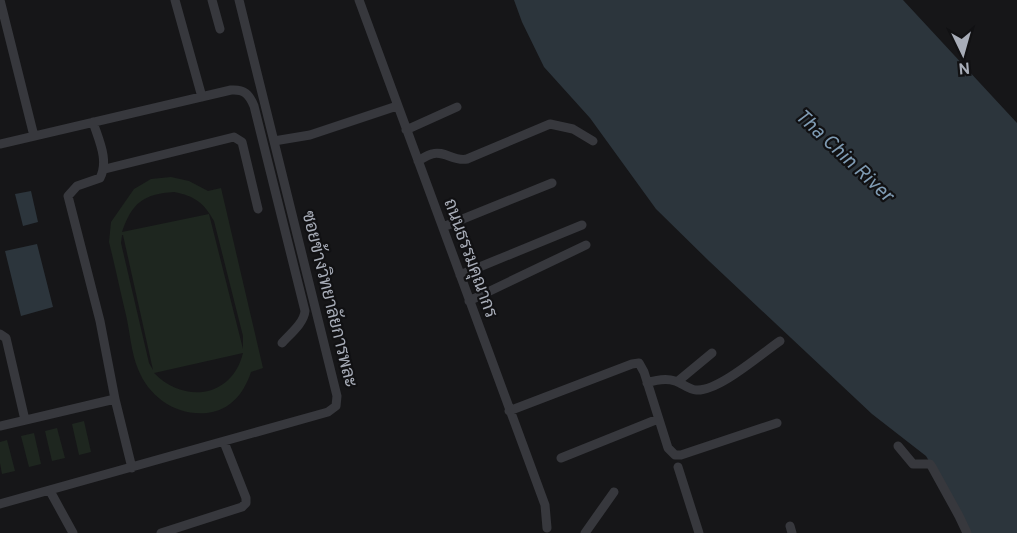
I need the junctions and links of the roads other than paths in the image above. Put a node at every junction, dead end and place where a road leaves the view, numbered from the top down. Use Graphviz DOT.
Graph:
graph roads {
  1 [pos="10,0"];
  2 [pos="175,0"];
  3 [pos="212,0"];
  4 [pos="239,0"];
  5 [pos="359,0"];
  6 [pos="0,1"];
  7 [pos="220,30"];
  8 [pos="202,97"];
  9 [pos="397,106"];
  10 [pos="457,107"];
  11 [pos="93,122"];
  12 [pos="406,130"];
  13 [pos="34,136"];
  14 [pos="274,141"];
  15 [pos="593,141"];
  16 [pos="0,144"];
  17 [pos="418,161"];
  18 [pos="105,170"];
  19 [pos="552,183"];
  20 [pos="258,209"];
  21 [pos="582,225"];
  22 [pos="443,227"];
  23 [pos="586,244"];
  24 [pos="460,275"];
  25 [pos="469,301"];
  26 [pos="0,334"];
  27 [pos="780,341"];
  28 [pos="282,343"];
  29 [pos="712,353"];
  30 [pos="677,382"];
  31 [pos="647,383"];
  32 [pos="115,399"];
  33 [pos="509,411"];
  34 [pos="658,419"];
  35 [pos="26,420"];
  36 [pos="777,423"];
  37 [pos="0,426"];
  38 [pos="224,442"];
  39 [pos="898,446"];
  40 [pos="561,458"];
  41 [pos="678,467"];
  42 [pos="132,468"];
  43 [pos="50,491"];
  44 [pos="614,492"];
  45 [pos="0,504"];
  46 [pos="547,531"];
  47 [pos="587,532"];
  48 [pos="73,533"];
  49 [pos="161,533"];
  50 [pos="699,533"];
  51 [pos="966,533"];
  1 -- 6 [label="street"];
  2 -- 8 [label="street"];
  3 -- 7 [label="street"];
  4 -- 14 [label="street, ซอยข้างวิทยาลัยการพละ"];
  5 -- 9 [label="street, ถนนธรรมคุณากร"];
  6 -- 13 [label="street"];
  8 -- 11 [label="street"];
  8 -- 28 [label="street"];
  9 -- 12 [label="street, ถนนธรรมคุณากร"];
  9 -- 14 [label="street"];
  10 -- 12 [label="street"];
  11 -- 13 [label="street"];
  11 -- 18 [label="street"];
  12 -- 17 [label="street, ถนนธรรมคุณากร"];
  13 -- 16 [label="street"];
  14 -- 38 [label="street, ซอยข้างวิทยาลัยการพละ"];
  15 -- 17 [label="street"];
  17 -- 22 [label="street, ถนนธรรมคุณากร"];
  18 -- 20 [label="street"];
  18 -- 32 [label="street"];
  19 -- 22 [label="street"];
  21 -- 24 [label="street"];
  22 -- 24 [label="street, ถนนธรรมคุณากร"];
  23 -- 25 [label="street"];
  24 -- 25 [label="street, ถนนธรรมคุณากร"];
  25 -- 33 [label="street, ถนนธรรมคุณากร"];
  26 -- 35 [label="street"];
  27 -- 30 [label="street"];
  29 -- 30 [label="street"];
  30 -- 31 [label="street"];
  31 -- 33 [label="street"];
  31 -- 34 [label="street"];
  32 -- 35 [label="street"];
  32 -- 42 [label="street"];
  33 -- 46 [label="street, ถนนธรรมคุณากร"];
  34 -- 36 [label="street"];
  34 -- 40 [label="street"];
  35 -- 37 [label="street"];
  38 -- 42 [label="street, ซอยข้างวิทยาลัยการพละ"];
  38 -- 49 [label="street"];
  39 -- 51 [label="street"];
  41 -- 50 [label="street"];
  42 -- 43 [label="street, ซอยข้างวิทยาลัยการพละ"];
  43 -- 45 [label="street, ซอยข้างวิทยาลัยการพละ"];
  43 -- 48 [label="street"];
  44 -- 47 [label="street"];
}
